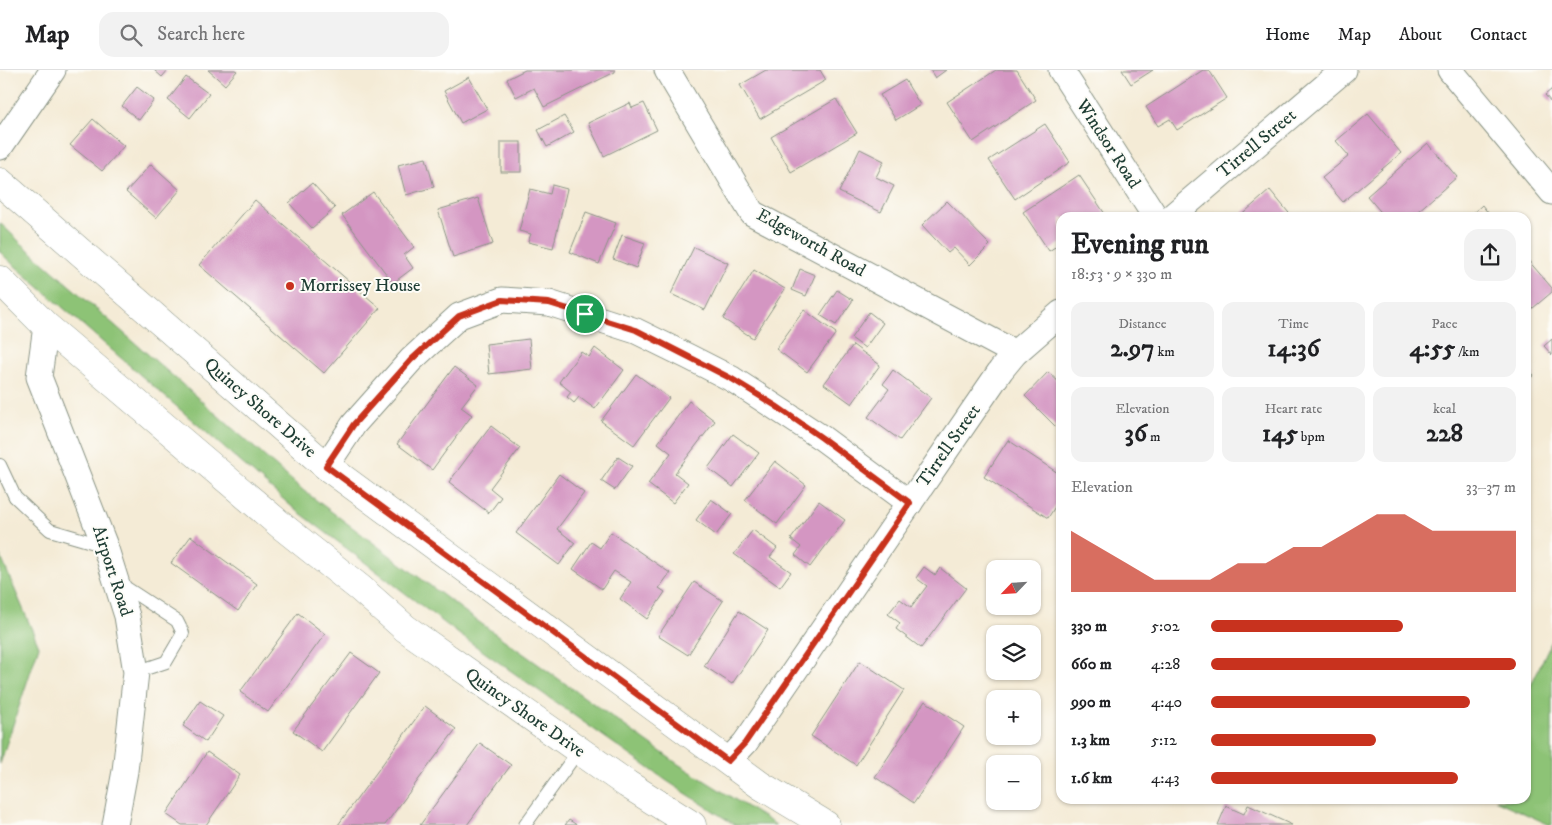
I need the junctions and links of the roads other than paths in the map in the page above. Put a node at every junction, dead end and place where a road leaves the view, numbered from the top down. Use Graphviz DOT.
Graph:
graph roads {
  1 [pos="53,70"];
  2 [pos="667,70"];
  3 [pos="1061,70"];
  4 [pos="1344,70"];
  5 [pos="1450,70"];
  6 [pos="0,147"];
  7 [pos="0,182"];
  8 [pos="1552,192"];
  9 [pos="1152,212"];
  10 [pos="1177,212"];
  11 [pos="0,280"];
  12 [pos="1056,317"];
  13 [pos="46,326"];
  14 [pos="1016,353"];
  15 [pos="0,465"];
  16 [pos="326,466"];
  17 [pos="910,503"];
  18 [pos="105,546"];
  19 [pos="116,581"];
  20 [pos="136,672"];
  21 [pos="579,750"];
  22 [pos="728,761"];
  23 [pos="115,825"];
  24 [pos="525,825"];
  25 [pos="692,825"];
  26 [pos="826,825"];
  1 -- 6 [label="street"];
  2 -- 14 [label="street, Edgeworth Road"];
  3 -- 9 [label="street, Windsor Road"];
  4 -- 10 [label="street, Tirrell Street"];
  5 -- 8 [label="street"];
  7 -- 16 [label="main road, Quincy Shore Drive"];
  11 -- 13 [label="main road, Quincy Shore Drive"];
  12 -- 14 [label="street, Tirrell Street"];
  13 -- 18 [label="street, Airport Road"];
  13 -- 21 [label="main road, Quincy Shore Drive"];
  14 -- 17 [label="street, Tirrell Street"];
  15 -- 18 [label="lane"];
  16 -- 17 [label="street"];
  16 -- 22 [label="main road, Quincy Shore Drive"];
  17 -- 22 [label="street, Tirrell Street"];
  18 -- 19 [label="street, Airport Road"];
  19 -- 20 [label="street, Airport Road"];
  19 -- 20 [label="lane"];
  20 -- 23 [label="street, Airport Road"];
  21 -- 24 [label="lane"];
  21 -- 25 [label="main road, Quincy Shore Drive"];
  22 -- 26 [label="main road, Quincy Shore Drive"];
}
